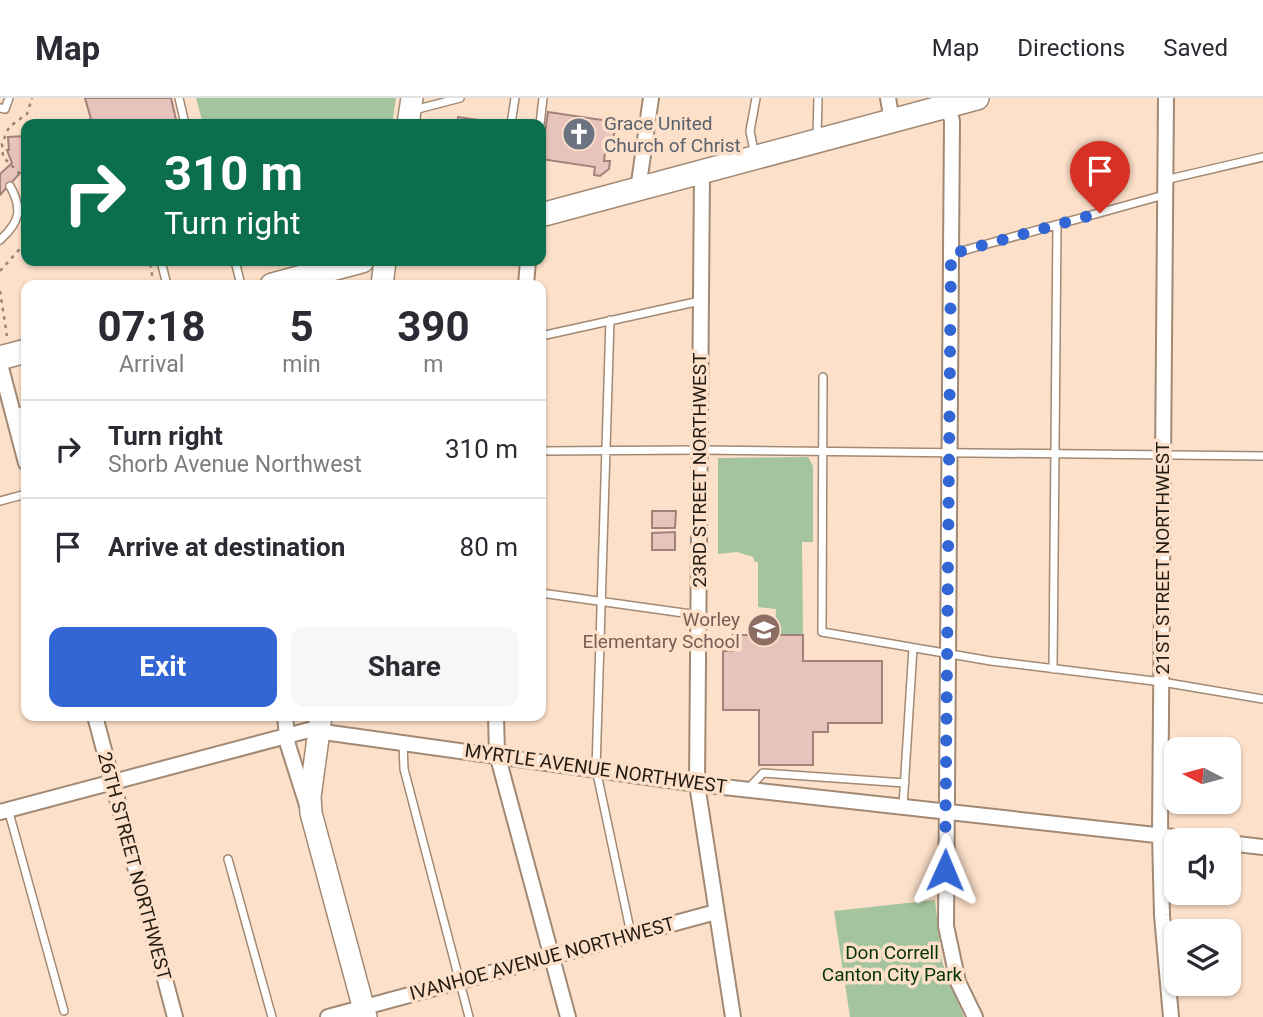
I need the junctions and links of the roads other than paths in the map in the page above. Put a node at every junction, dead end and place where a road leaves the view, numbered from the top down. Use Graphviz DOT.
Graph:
graph roads {
  1 [pos="9,98"];
  2 [pos="179,98"];
  3 [pos="460,98"];
  4 [pos="515,98"];
  5 [pos="543,98"];
  6 [pos="651,98"];
  7 [pos="756,98"];
  8 [pos="818,98"];
  9 [pos="888,98"];
  10 [pos="978,98"];
  11 [pos="1166,98"];
  12 [pos="948,106"];
  13 [pos="2,108"];
  14 [pos="410,111"];
  15 [pos="0,119"];
  16 [pos="184,119"];
  17 [pos="512,119"];
  18 [pos="541,119"];
  19 [pos="891,121"];
  20 [pos="817,141"];
  21 [pos="1263,157"];
  22 [pos="755,158"];
  23 [pos="702,173"];
  24 [pos="10,186"];
  25 [pos="1165,187"];
  26 [pos="638,190"];
  27 [pos="546,214"];
  28 [pos="1057,225"];
  29 [pos="0,240"];
  30 [pos="951,254"];
  31 [pos="343,266"];
  32 [pos="291,280"];
  33 [pos="700,301"];
  34 [pos="610,320"];
  35 [pos="546,335"];
  36 [pos="0,364"];
  37 [pos="823,377"];
  38 [pos="20,411"];
  39 [pos="699,450"];
  40 [pos="546,451"];
  41 [pos="606,451"];
  42 [pos="823,451"];
  43 [pos="949,452"];
  44 [pos="1055,453"];
  45 [pos="1162,453"];
  46 [pos="1263,456"];
  47 [pos="21,495"];
  48 [pos="0,501"];
  49 [pos="546,594"];
  50 [pos="600,602"];
  51 [pos="698,615"];
  52 [pos="913,648"];
  53 [pos="947,653"];
  54 [pos="1053,669"];
  55 [pos="1161,682"];
  56 [pos="1263,699"];
  57 [pos="96,721"];
  58 [pos="286,721"];
  59 [pos="496,721"];
  60 [pos="320,723"];
  61 [pos="288,734"];
  62 [pos="403,742"];
  63 [pos="497,754"];
  64 [pos="596,769"];
  65 [pos="112,781"];
  66 [pos="905,783"];
  67 [pos="697,784"];
  68 [pos="748,789"];
  69 [pos="903,806"];
  70 [pos="946,810"];
  71 [pos="4,811"];
  72 [pos="311,813"];
  73 [pos="1160,835"];
  74 [pos="1164,835"];
  75 [pos="1241,844"];
  76 [pos="1263,847"];
  77 [pos="228,859"];
  78 [pos="716,912"];
  79 [pos="631,934"];
  80 [pos="552,956"];
  81 [pos="459,981"];
  82 [pos="64,1011"];
  83 [pos="365,1012"];
  84 [pos="176,1017"];
  85 [pos="272,1017"];
  86 [pos="328,1017"];
  87 [pos="469,1017"];
  88 [pos="568,1017"];
  89 [pos="733,1017"];
  90 [pos="975,1017"];
  91 [pos="1171,1017"];
  1 -- 13 [label="lane"];
  2 -- 16 [label="lane"];
  3 -- 14 [label="lane"];
  4 -- 17 [label="lane"];
  5 -- 18 [label="lane"];
  6 -- 26 [label="street"];
  7 -- 22 [label="lane"];
  8 -- 20 [label="lane"];
  9 -- 19 [label="street"];
  10 -- 12 [label="main road"];
  11 -- 25 [label="street, 21ST STREET NORTHWEST"];
  12 -- 19 [label="main road"];
  12 -- 30 [label="street"];
  13 -- 15 [label="lane"];
  19 -- 20 [label="main road"];
  20 -- 22 [label="main road"];
  21 -- 25 [label="lane"];
  22 -- 23 [label="main road"];
  23 -- 26 [label="main road"];
  23 -- 33 [label="street, 23RD STREET NORTHWEST"];
  24 -- 29 [label="lane"];
  25 -- 28 [label="lane"];
  25 -- 45 [label="street, 21ST STREET NORTHWEST"];
  26 -- 27 [label="main road"];
  28 -- 30 [label="lane"];
  28 -- 44 [label="lane"];
  30 -- 43 [label="street"];
  31 -- 32 [label="main road"];
  33 -- 34 [label="lane"];
  33 -- 39 [label="street, 23RD STREET NORTHWEST"];
  34 -- 35 [label="lane"];
  34 -- 41 [label="lane"];
  36 -- 38 [label="street"];
  37 -- 42 [label="lane"];
  39 -- 41 [label="lane"];
  39 -- 42 [label="lane"];
  39 -- 51 [label="street, 23RD STREET NORTHWEST"];
  40 -- 41 [label="lane"];
  41 -- 50 [label="lane"];
  42 -- 43 [label="lane"];
  42 -- 52 [label="lane"];
  43 -- 44 [label="lane"];
  43 -- 53 [label="street"];
  44 -- 45 [label="lane"];
  44 -- 54 [label="lane"];
  45 -- 46 [label="lane"];
  45 -- 55 [label="street, 21ST STREET NORTHWEST"];
  47 -- 48 [label="lane"];
  49 -- 50 [label="lane"];
  50 -- 51 [label="lane"];
  50 -- 64 [label="lane"];
  51 -- 67 [label="street, 23RD STREET NORTHWEST"];
  52 -- 53 [label="lane"];
  52 -- 66 [label="lane"];
  53 -- 54 [label="lane"];
  53 -- 70 [label="street"];
  54 -- 55 [label="lane"];
  55 -- 56 [label="lane"];
  55 -- 73 [label="street, 21ST STREET NORTHWEST"];
  57 -- 65 [label="street, 26TH STREET NORTHWEST"];
  58 -- 61 [label="street"];
  59 -- 63 [label="street"];
  60 -- 61 [label="street, MYRTLE AVENUE NORTHWEST"];
  60 -- 62 [label="street, MYRTLE AVENUE NORTHWEST"];
  60 -- 72 [label="street"];
  61 -- 65 [label="street, MYRTLE AVENUE NORTHWEST"];
  61 -- 72 [label="street"];
  62 -- 63 [label="street, MYRTLE AVENUE NORTHWEST"];
  62 -- 81 [label="lane"];
  63 -- 64 [label="street, MYRTLE AVENUE NORTHWEST"];
  63 -- 80 [label="street"];
  64 -- 67 [label="street, MYRTLE AVENUE NORTHWEST"];
  64 -- 79 [label="lane"];
  65 -- 71 [label="street, MYRTLE AVENUE NORTHWEST"];
  65 -- 84 [label="street, 26TH STREET NORTHWEST"];
  66 -- 68 [label="lane"];
  66 -- 69 [label="lane"];
  67 -- 68 [label="street, MYRTLE AVENUE NORTHWEST"];
  67 -- 78 [label="street, 23RD STREET NORTHWEST"];
  68 -- 69 [label="street, MYRTLE AVENUE NORTHWEST"];
  69 -- 70 [label="street, MYRTLE AVENUE NORTHWEST"];
  70 -- 73 [label="street, MYRTLE AVENUE NORTHWEST"];
  70 -- 90 [label="street"];
  71 -- 82 [label="lane"];
  72 -- 83 [label="street"];
  73 -- 74 [label="street, MYRTLE AVENUE NORTHWEST"];
  73 -- 91 [label="street, 21ST STREET NORTHWEST"];
  75 -- 76 [label="street"];
  77 -- 85 [label="lane"];
  78 -- 79 [label="street, IVANHOE AVENUE NORTHWEST"];
  78 -- 89 [label="street, 23RD STREET NORTHWEST"];
  79 -- 80 [label="street, IVANHOE AVENUE NORTHWEST"];
  80 -- 81 [label="street, IVANHOE AVENUE NORTHWEST"];
  80 -- 88 [label="street"];
  81 -- 83 [label="street, IVANHOE AVENUE NORTHWEST"];
  81 -- 87 [label="lane"];
  83 -- 86 [label="street, IVANHOE AVENUE NORTHWEST"];
}
